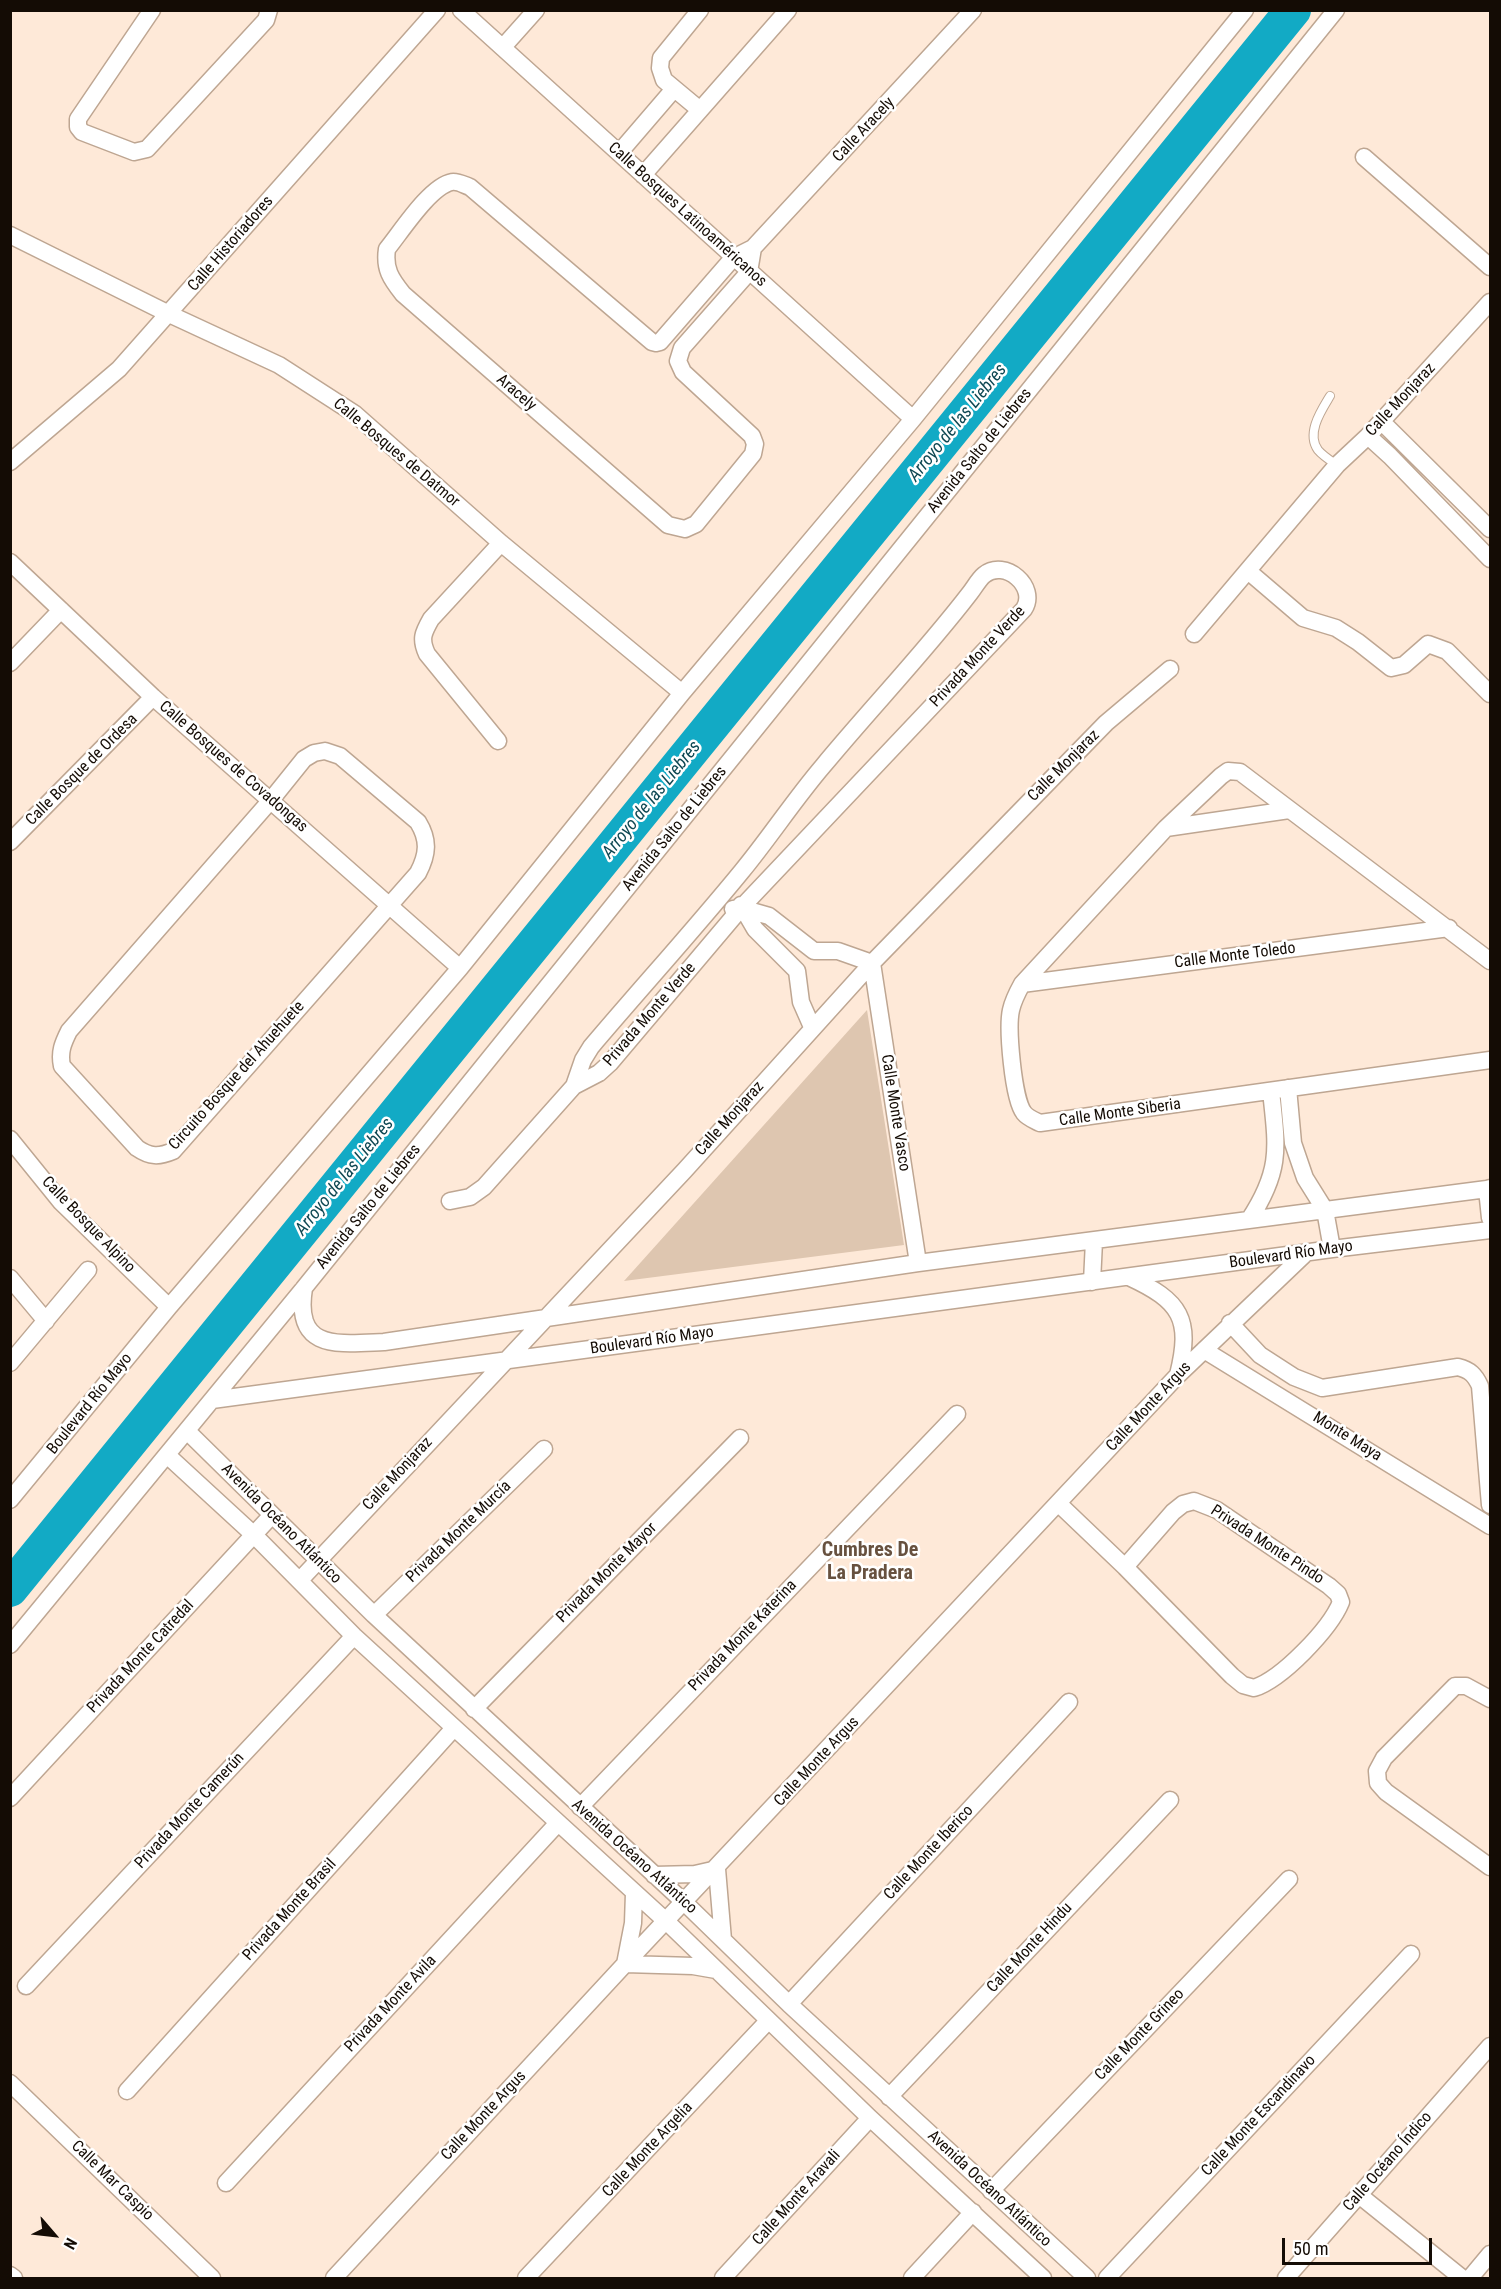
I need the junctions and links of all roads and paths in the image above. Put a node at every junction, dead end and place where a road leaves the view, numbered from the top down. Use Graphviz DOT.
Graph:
graph roads {
  1 [pos="152,10"];
  2 [pos="269,10"];
  3 [pos="437,10"];
  4 [pos="461,10"];
  5 [pos="536,10"];
  6 [pos="700,10"];
  7 [pos="788,10"];
  8 [pos="973,10"];
  9 [pos="1245,10"];
  10 [pos="1336,10"];
  11 [pos="503,47"];
  12 [pos="674,89"];
  13 [pos="700,110"];
  14 [pos="619,153"];
  15 [pos="1364,157"];
  16 [pos="643,175"];
  17 [pos="10,235"];
  18 [pos="753,249"];
  19 [pos="733,258"];
  20 [pos="1491,267"];
  21 [pos="749,272"];
  22 [pos="1491,302"];
  23 [pos="169,314"];
  24 [pos="1330,396"];
  25 [pos="913,419"];
  26 [pos="1382,421"];
  27 [pos="1368,436"];
  28 [pos="10,462"];
  29 [pos="1337,465"];
  30 [pos="1491,529"];
  31 [pos="501,543"];
  32 [pos="1491,559"];
  33 [pos="10,562"];
  34 [pos="1248,572"];
  35 [pos="61,610"];
  36 [pos="1194,634"];
  37 [pos="10,663"];
  38 [pos="1170,669"];
  39 [pos="682,693"];
  40 [pos="1491,694"];
  41 [pos="153,698"];
  42 [pos="498,741"];
  43 [pos="271,800"];
  44 [pos="1289,810"];
  45 [pos="1166,828"];
  46 [pos="10,842"];
  47 [pos="740,873"];
  48 [pos="389,905"];
  49 [pos="741,909"];
  50 [pos="708,910"];
  51 [pos="1449,928"];
  52 [pos="814,951"];
  53 [pos="1491,961"];
  54 [pos="872,963"];
  55 [pos="460,968"];
  56 [pos="797,971"];
  57 [pos="1022,984"];
  58 [pos="812,1027"];
  59 [pos="1491,1060"];
  60 [pos="574,1086"];
  61 [pos="1288,1089"];
  62 [pos="1271,1091"];
  63 [pos="10,1139"];
  64 [pos="1489,1189"];
  65 [pos="450,1201"];
  66 [pos="1325,1210"];
  67 [pos="1491,1218"];
  68 [pos="1249,1220"];
  69 [pos="1491,1230"];
  70 [pos="1094,1241"];
  71 [pos="1332,1249"];
  72 [pos="1307,1252"];
  73 [pos="918,1263"];
  74 [pos="88,1270"];
  75 [pos="1128,1277"];
  76 [pos="10,1278"];
  77 [pos="1092,1282"];
  78 [pos="304,1288"];
  79 [pos="169,1307"];
  80 [pos="548,1317"];
  81 [pos="46,1321"];
  82 [pos="1230,1323"];
  83 [pos="1204,1350"];
  84 [pos="504,1361"];
  85 [pos="10,1363"];
  86 [pos="1178,1375"];
  87 [pos="1294,1377"];
  88 [pos="1284,1398"];
  89 [pos="212,1400"];
  90 [pos="957,1414"];
  91 [pos="187,1431"];
  92 [pos="740,1438"];
  93 [pos="544,1449"];
  94 [pos="167,1455"];
  95 [pos="10,1500"];
  96 [pos="1059,1504"];
  97 [pos="1491,1504"];
  98 [pos="272,1515"];
  99 [pos="1491,1526"];
  100 [pos="254,1535"];
  101 [pos="318,1560"];
  102 [pos="1125,1567"];
  103 [pos="300,1580"];
  104 [pos="374,1615"];
  105 [pos="354,1636"];
  106 [pos="10,1645"];
  107 [pos="1491,1699"];
  108 [pos="1069,1701"];
  109 [pos="474,1709"];
  110 [pos="454,1728"];
  111 [pos="10,1798"];
  112 [pos="1170,1800"];
  113 [pos="580,1807"];
  114 [pos="557,1824"];
  115 [pos="1491,1867"];
  116 [pos="717,1869"];
  117 [pos="654,1875"];
  118 [pos="1288,1879"];
  119 [pos="634,1893"];
  120 [pos="685,1903"];
  121 [pos="667,1922"];
  122 [pos="723,1940"];
  123 [pos="1411,1954"];
  124 [pos="626,1964"];
  125 [pos="716,1970"];
  126 [pos="26,1986"];
  127 [pos="789,2004"];
  128 [pos="768,2021"];
  129 [pos="1491,2046"];
  130 [pos="10,2083"];
  131 [pos="127,2091"];
  132 [pos="889,2097"];
  133 [pos="870,2118"];
  134 [pos="226,2184"];
  135 [pos="992,2191"];
  136 [pos="1359,2195"];
  137 [pos="973,2212"];
  138 [pos="1491,2254"];
  139 [pos="10,2275"];
  140 [pos="14,2278"];
  141 [pos="212,2278"];
  142 [pos="334,2278"];
  143 [pos="526,2278"];
  144 [pos="723,2278"];
  145 [pos="912,2278"];
  146 [pos="1043,2278"];
  147 [pos="1087,2278"];
  148 [pos="1107,2278"];
  149 [pos="1286,2278"];
  150 [pos="1462,2278"];
  151 [pos="1470,2278"];
  1 -- 2 [label="street"];
  3 -- 23 [label="street, Calle Historiadores"];
  4 -- 11 [label="street, Calle Bosques Latinoaméricanos"];
  5 -- 11 [label="street"];
  6 -- 12 [label="street"];
  7 -- 13 [label="street"];
  8 -- 18 [label="street, Calle Aracely"];
  9 -- 25 [label="street"];
  10 -- 78 [label="street, Avenida Salto de Liebres"];
  11 -- 14 [label="street, Calle Bosques Latinoaméricanos"];
  12 -- 13 [label="street"];
  12 -- 14 [label="street"];
  13 -- 16 [label="street"];
  14 -- 16 [label="street, Calle Bosques Latinoaméricanos"];
  15 -- 20 [label="street"];
  16 -- 19 [label="street, Calle Bosques Latinoaméricanos"];
  17 -- 23 [label="street, Calle Bosques de Datmor"];
  18 -- 19 [label="street, Calle Aracely"];
  18 -- 21 [label="street"];
  19 -- 21 [label="street, Calle Bosques Latinoaméricanos"];
  19 -- 21 [label="street, Aracely"];
  21 -- 25 [label="street, Calle Bosques Latinoaméricanos"];
  22 -- 26 [label="street, Calle Monjaraz"];
  23 -- 28 [label="street, Calle Historiadores"];
  23 -- 31 [label="street, Calle Bosques de Datmor"];
  24 -- 29 [label="lane"];
  25 -- 39 [label="street"];
  26 -- 27 [label="street, Calle Monjaraz"];
  26 -- 30 [label="street"];
  27 -- 29 [label="street, Calle Monjaraz"];
  27 -- 32 [label="street"];
  29 -- 34 [label="street, Calle Monjaraz"];
  31 -- 39 [label="street, Calle Bosques de Datmor"];
  31 -- 42 [label="street"];
  33 -- 35 [label="street, Calle Bosques de Covadongas"];
  34 -- 36 [label="street, Calle Monjaraz"];
  34 -- 40 [label="street"];
  35 -- 37 [label="street"];
  35 -- 41 [label="street, Calle Bosques de Covadongas"];
  38 -- 54 [label="street, Calle Monjaraz"];
  39 -- 55 [label="street"];
  41 -- 43 [label="street, Calle Bosques de Covadongas"];
  41 -- 46 [label="street, Calle Bosque de Ordesa"];
  43 -- 48 [label="street, Calle Bosques de Covadongas"];
  43 -- 48 [label="street, Circuito Bosque del Ahuehuete"];
  43 -- 48 [label="street, Circuito Bosque del Ahuehuete"];
  44 -- 45 [label="street"];
  44 -- 45 [label="street, Calle Monte Siberia"];
  44 -- 51 [label="street, Calle Monte Siberia"];
  45 -- 57 [label="street, Calle Monte Siberia"];
  47 -- 49 [label="street"];
  47 -- 49 [label="street, Privada Monte Verde"];
  47 -- 50 [label="street, Privada Monte Verde"];
  48 -- 55 [label="street, Calle Bosques de Covadongas"];
  49 -- 50 [label="street"];
  49 -- 52 [label="street"];
  49 -- 56 [label="street"];
  49 -- 60 [label="street, Privada Monte Verde"];
  50 -- 60 [label="street, Privada Monte Verde"];
  51 -- 53 [label="street, Calle Monte Siberia"];
  51 -- 57 [label="street, Calle Monte Toledo"];
  52 -- 54 [label="street"];
  52 -- 56 [label="street"];
  54 -- 58 [label="street, Calle Monjaraz"];
  54 -- 73 [label="street, Calle Monte Vasco"];
  55 -- 79 [label="street"];
  56 -- 58 [label="street"];
  57 -- 62 [label="street, Calle Monte Siberia"];
  58 -- 80 [label="street, Calle Monjaraz"];
  59 -- 61 [label="street, Calle Monte Siberia"];
  60 -- 65 [label="street, Privada Monte Verde"];
  61 -- 62 [label="street, Calle Monte Siberia"];
  61 -- 66 [label="street"];
  62 -- 68 [label="street"];
  63 -- 79 [label="street, Calle Bosque Alpino"];
  64 -- 66 [label="street"];
  64 -- 67 [label="street"];
  66 -- 68 [label="street"];
  66 -- 71 [label="street"];
  68 -- 70 [label="street"];
  69 -- 71 [label="street, Boulevard Río Mayo"];
  70 -- 73 [label="street"];
  70 -- 77 [label="street"];
  71 -- 72 [label="street, Boulevard Río Mayo"];
  72 -- 75 [label="street, Boulevard Río Mayo"];
  72 -- 82 [label="street, Calle Monte Argus"];
  73 -- 80 [label="street"];
  74 -- 81 [label="street"];
  75 -- 77 [label="street, Boulevard Río Mayo"];
  75 -- 86 [label="street"];
  76 -- 81 [label="street"];
  77 -- 84 [label="street, Boulevard Río Mayo"];
  78 -- 80 [label="street"];
  78 -- 89 [label="street, Avenida Salto de Liebres"];
  79 -- 95 [label="street, Boulevard Río Mayo"];
  80 -- 84 [label="street, Calle Monjaraz"];
  81 -- 85 [label="street"];
  82 -- 83 [label="street, Calle Monte Argus"];
  82 -- 87 [label="street"];
  83 -- 86 [label="street, Calle Monte Argus"];
  83 -- 88 [label="street, Monte Maya"];
  84 -- 89 [label="street, Boulevard Río Mayo"];
  84 -- 101 [label="street, Calle Monjaraz"];
  86 -- 96 [label="street, Calle Monte Argus"];
  87 -- 88 [label="street"];
  87 -- 97 [label="street"];
  88 -- 99 [label="street, Monte Maya"];
  89 -- 91 [label="street, Avenida Salto de Liebres"];
  90 -- 113 [label="street, Privada Monte Katerina"];
  91 -- 94 [label="street, Avenida Salto de Liebres"];
  91 -- 98 [label="street, Avenida Océano Atlántico"];
  92 -- 109 [label="street, Privada Monte Mayor"];
  93 -- 104 [label="street, Privada Monte Murcía"];
  94 -- 100 [label="street, Avenida Océano Atlántico"];
  94 -- 106 [label="street, Avenida Salto de Liebres"];
  96 -- 102 [label="street, Privada Monte Pindo"];
  96 -- 116 [label="street, Calle Monte Argus"];
  98 -- 100 [label="street, Privada Monte Catredal"];
  98 -- 101 [label="street, Avenida Océano Atlántico"];
  100 -- 103 [label="street, Avenida Océano Atlántico"];
  100 -- 111 [label="street, Privada Monte Catredal"];
  101 -- 103 [label="street, Calle Monjaraz"];
  101 -- 104 [label="street, Avenida Océano Atlántico"];
  102 -- 102 [label="street, Privada Monte Pindo"];
  103 -- 105 [label="street, Avenida Océano Atlántico"];
  104 -- 109 [label="street, Avenida Océano Atlántico"];
  105 -- 110 [label="street, Avenida Océano Atlántico"];
  105 -- 126 [label="street, Privada Monte Camerún"];
  107 -- 115 [label="street"];
  108 -- 127 [label="street, Calle Monte Iberico"];
  109 -- 113 [label="street, Avenida Océano Atlántico"];
  110 -- 114 [label="street, Avenida Océano Atlántico"];
  110 -- 131 [label="street, Privada Monte Brasil"];
  112 -- 132 [label="street, Calle Monte Hindu"];
  113 -- 117 [label="street, Avenida Océano Atlántico"];
  114 -- 119 [label="street, Avenida Océano Atlántico"];
  114 -- 134 [label="street, Privada Monte Avila"];
  116 -- 117 [label="street"];
  116 -- 120 [label="street, Calle Monte Argus"];
  116 -- 122 [label="street"];
  117 -- 120 [label="street, Avenida Océano Atlántico"];
  118 -- 135 [label="street, Calle Monte Grineo"];
  119 -- 121 [label="street, Avenida Océano Atlántico"];
  119 -- 124 [label="street"];
  120 -- 121 [label="street, Calle Monte Argus"];
  120 -- 122 [label="street, Avenida Océano Atlántico"];
  121 -- 124 [label="street, Calle Monte Argus"];
  121 -- 125 [label="street, Avenida Océano Atlántico"];
  122 -- 127 [label="street, Avenida Océano Atlántico"];
  123 -- 148 [label="street, Calle Monte Escandinavo"];
  124 -- 125 [label="street"];
  124 -- 142 [label="street, Calle Monte Argus"];
  125 -- 128 [label="street, Avenida Océano Atlántico"];
  127 -- 132 [label="street, Avenida Océano Atlántico"];
  128 -- 133 [label="street, Avenida Océano Atlántico"];
  128 -- 143 [label="street, Calle Monte Argelia"];
  129 -- 136 [label="street, Calle Océano Índico"];
  130 -- 141 [label="street, Calle Mar Caspio"];
  132 -- 135 [label="street, Avenida Océano Atlántico"];
  133 -- 137 [label="street, Avenida Océano Atlántico"];
  133 -- 144 [label="street, Calle Monte Aravali"];
  135 -- 147 [label="street, Avenida Océano Atlántico"];
  136 -- 149 [label="street, Calle Océano Índico"];
  136 -- 150 [label="street"];
  137 -- 145 [label="street"];
  137 -- 146 [label="street, Avenida Océano Atlántico"];
  138 -- 151 [label="street"];
  139 -- 140 [label="street"];
}
